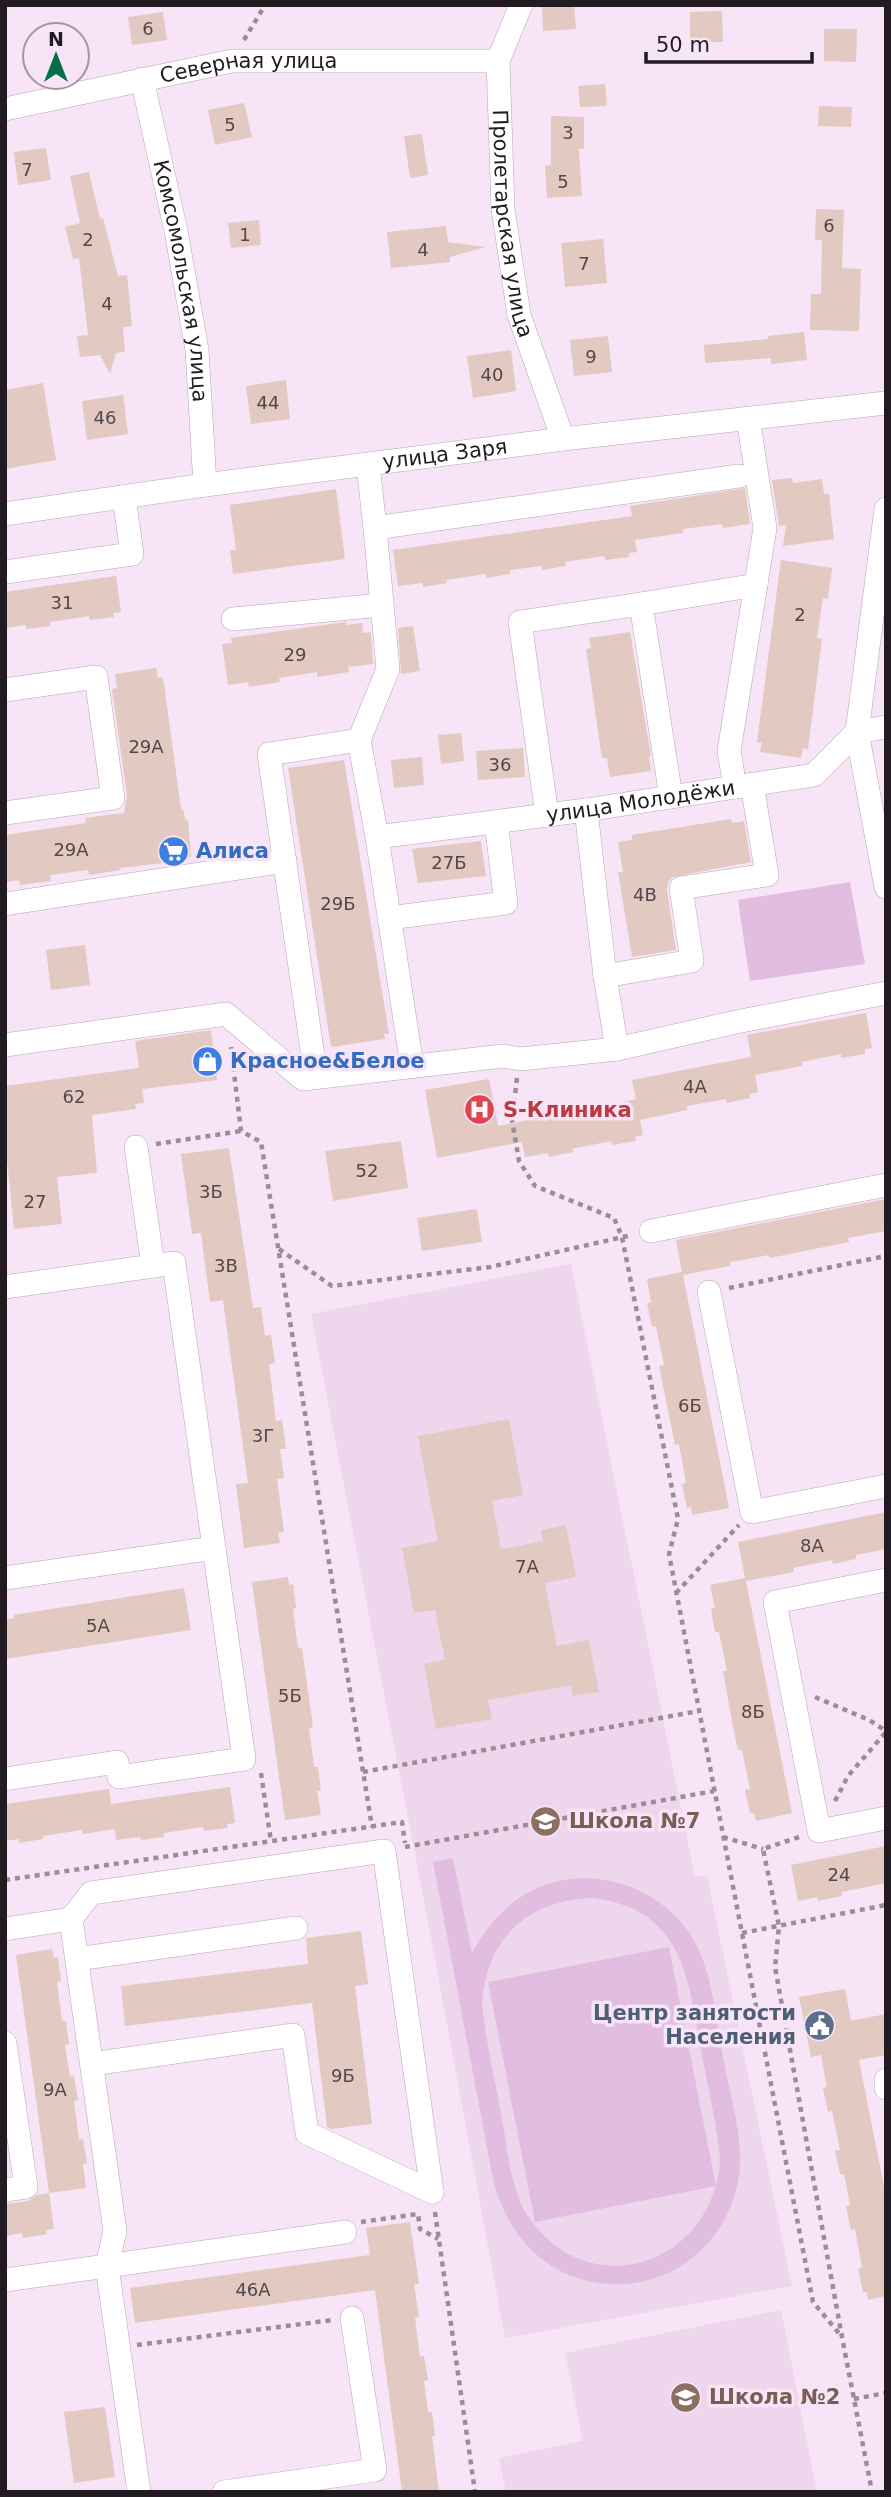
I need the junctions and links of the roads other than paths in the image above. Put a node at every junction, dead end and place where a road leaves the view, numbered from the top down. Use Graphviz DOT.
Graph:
graph roads {
  1 [pos="521,5"];
  2 [pos="498,61"];
  3 [pos="142,79"];
  4 [pos="5,109"];
  5 [pos="886,403"];
  6 [pos="748,418"];
  7 [pos="563,439"];
  8 [pos="368,464"];
  9 [pos="738,476"];
  10 [pos="205,485"];
  11 [pos="124,497"];
  12 [pos="886,509"];
  13 [pos="5,514"];
  14 [pos="375,528"];
  15 [pos="5,572"];
  16 [pos="755,585"];
  17 [pos="641,604"];
  18 [pos="382,605"];
  19 [pos="233,619"];
  20 [pos="5,690"];
  21 [pos="886,727"];
  22 [pos="857,732"];
  23 [pos="359,740"];
  24 [pos="743,786"];
  25 [pos="671,797"];
  26 [pos="586,810"];
  27 [pos="5,813"];
  28 [pos="547,815"];
  29 [pos="496,822"];
  30 [pos="377,837"];
  31 [pos="285,861"];
  32 [pos="886,887"];
  33 [pos="5,904"];
  34 [pos="389,918"];
  35 [pos="605,976"];
  36 [pos="886,993"];
  37 [pos="5,1045"];
  38 [pos="617,1049"];
  39 [pos="412,1066"];
  40 [pos="316,1077"];
  41 [pos="136,1146"];
  42 [pos="886,1185"];
  43 [pos="651,1231"];
  44 [pos="153,1266"];
  45 [pos="5,1287"];
  46 [pos="709,1292"];
  47 [pos="886,1486"];
  48 [pos="214,1548"];
  49 [pos="5,1578"];
  50 [pos="886,1580"];
  51 [pos="5,1779"];
  52 [pos="886,1818"];
  53 [pos="71,1919"];
  54 [pos="296,1928"];
  55 [pos="5,1929"];
  56 [pos="77,1959"];
  57 [pos="5,2043"];
  58 [pos="92,2064"];
  59 [pos="886,2080"];
  60 [pos="886,2088"];
  61 [pos="5,2190"];
  62 [pos="345,2232"];
  63 [pos="107,2266"];
  64 [pos="5,2280"];
  65 [pos="352,2318"];
  66 [pos="139,2492"];
  67 [pos="224,2492"];
  1 -- 2 [label="street, Пролетарская улица"];
  2 -- 3 [label="street, Северная улица"];
  2 -- 7 [label="street, Пролетарская улица"];
  3 -- 4 [label="street, Северная улица"];
  3 -- 10 [label="street, Комсомольская улица"];
  5 -- 6 [label="street, улица Заря"];
  6 -- 7 [label="street, улица Заря"];
  6 -- 16 [label="street"];
  7 -- 8 [label="street, улица Заря"];
  8 -- 10 [label="street, улица Заря"];
  8 -- 14 [label="street"];
  9 -- 14 [label="street"];
  10 -- 11 [label="street, улица Заря"];
  11 -- 13 [label="street, улица Заря"];
  11 -- 15 [label="street"];
  12 -- 22 [label="street"];
  14 -- 18 [label="street"];
  16 -- 17 [label="street"];
  16 -- 24 [label="street"];
  17 -- 25 [label="street"];
  17 -- 28 [label="street"];
  18 -- 19 [label="street"];
  18 -- 23 [label="street"];
  20 -- 27 [label="street"];
  21 -- 22 [label="street"];
  22 -- 24 [label="street, улица Молодёжи"];
  22 -- 32 [label="street"];
  23 -- 30 [label="street"];
  23 -- 31 [label="street"];
  24 -- 25 [label="street, улица Молодёжи"];
  24 -- 35 [label="street"];
  25 -- 26 [label="street, улица Молодёжи"];
  26 -- 28 [label="street, улица Молодёжи"];
  26 -- 35 [label="street"];
  28 -- 29 [label="street, улица Молодёжи"];
  29 -- 30 [label="street, улица Молодёжи"];
  29 -- 34 [label="street"];
  30 -- 34 [label="street"];
  31 -- 33 [label="street"];
  31 -- 40 [label="street"];
  34 -- 39 [label="street"];
  35 -- 38 [label="street"];
  36 -- 38 [label="street"];
  37 -- 40 [label="street"];
  38 -- 39 [label="street"];
  39 -- 40 [label="street"];
  41 -- 44 [label="street"];
  42 -- 43 [label="street"];
  44 -- 45 [label="street"];
  44 -- 48 [label="street"];
  46 -- 47 [label="street"];
  48 -- 49 [label="street"];
  48 -- 51 [label="street"];
  50 -- 52 [label="street"];
  53 -- 55 [label="street"];
  53 -- 56 [label="street"];
  53 -- 58 [label="street"];
  54 -- 56 [label="street"];
  56 -- 58 [label="street"];
  57 -- 61 [label="street"];
  58 -- 63 [label="street"];
  59 -- 60 [label="street"];
  62 -- 63 [label="street"];
  63 -- 64 [label="street"];
  63 -- 66 [label="street"];
  65 -- 67 [label="street"];
}
